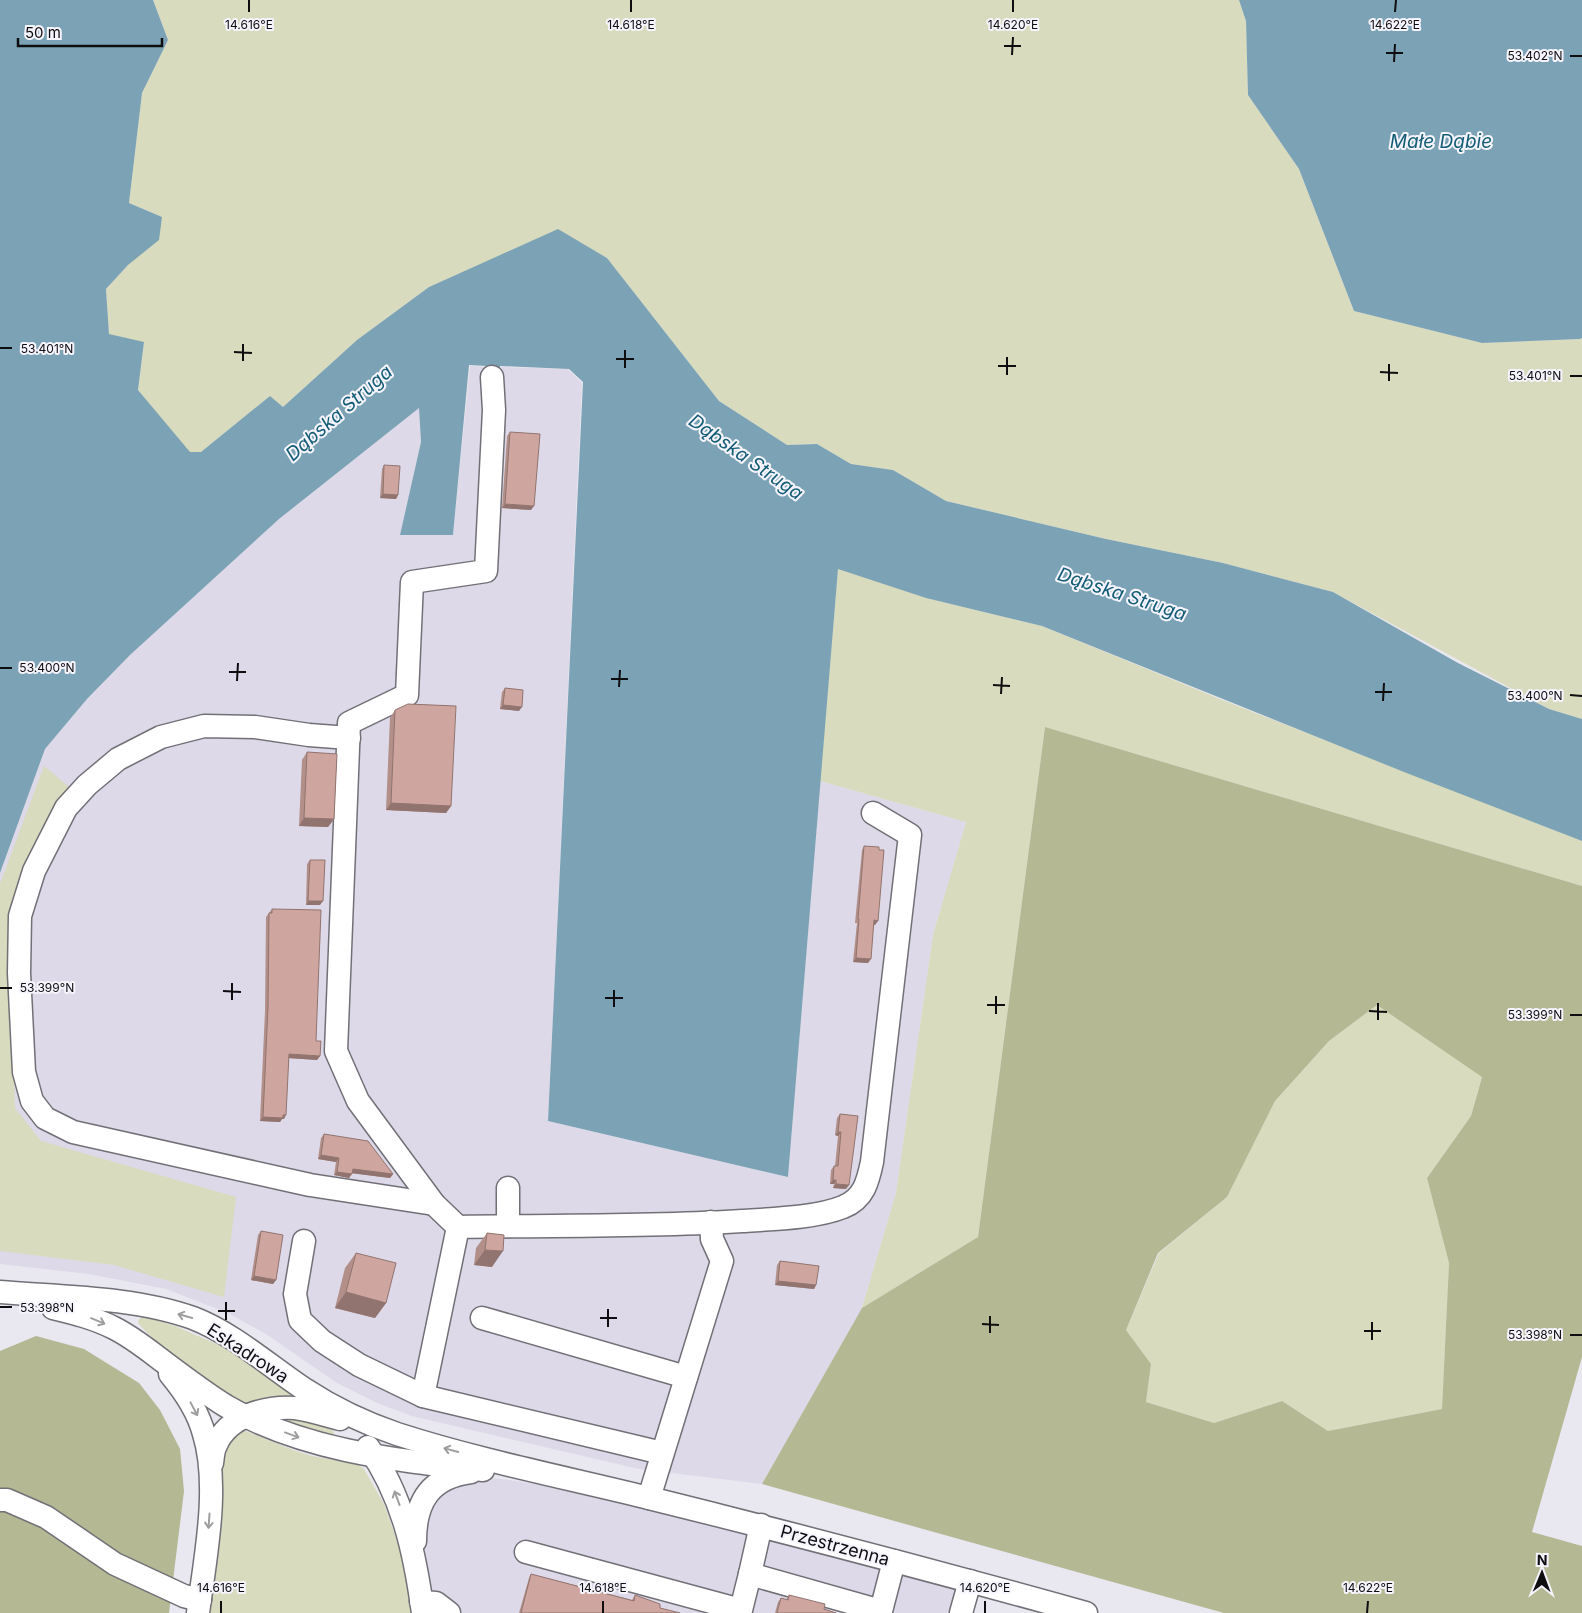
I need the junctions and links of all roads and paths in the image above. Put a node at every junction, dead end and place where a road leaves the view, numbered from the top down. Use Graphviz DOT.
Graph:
graph roads {
  1 [pos="492,377"];
  2 [pos="349,738"];
  3 [pos="873,813"];
  4 [pos="508,1188"];
  5 [pos="434,1204"];
  6 [pos="711,1222"];
  7 [pos="508,1226"];
  8 [pos="458,1227"];
  9 [pos="304,1241"];
  10 [pos="0,1292"];
  11 [pos="0,1297"];
  12 [pos="482,1318"];
  13 [pos="141,1345"];
  14 [pos="686,1377"];
  15 [pos="316,1396"];
  16 [pos="422,1396"];
  17 [pos="247,1416"];
  18 [pos="345,1420"];
  19 [pos="382,1429"];
  20 [pos="662,1453"];
  21 [pos="374,1456"];
  22 [pos="483,1470"];
  23 [pos="210,1472"];
  24 [pos="583,1483"];
  25 [pos="650,1498"];
  26 [pos="0,1500"];
  27 [pos="761,1526"];
  28 [pos="526,1552"];
  29 [pos="894,1561"];
  30 [pos="415,1562"];
  31 [pos="750,1574"];
  32 [pos="970,1581"];
  33 [pos="199,1607"];
  34 [pos="422,1608"];
  35 [pos="864,1609"];
  36 [pos="732,1611"];
  37 [pos="449,1613"];
  38 [pos="961,1613"];
  39 [pos="1086,1613"];
  1 -- 2 [label="street"];
  2 -- 5 [label="street"];
  2 -- 5 [label="street"];
  3 -- 6 [label="street"];
  4 -- 7 [label="street"];
  5 -- 8 [label="street"];
  6 -- 7 [label="street"];
  6 -- 14 [label="street"];
  7 -- 8 [label="street"];
  8 -- 16 [label="street"];
  9 -- 16 [label="street"];
  15 -- 10 [label="street, Eskadrowa, one-way"];
  11 -- 13 [label="street, Eskadrowa, one-way"];
  12 -- 14 [label="street"];
  13 -- 17 [label="street, Eskadrowa"];
  13 -- 23 [label="street, Eskadrowa, one-way"];
  14 -- 20 [label="street"];
  15 -- 18 [label="street, Eskadrowa"];
  15 -- 19 [label="street, Eskadrowa"];
  16 -- 20 [label="street"];
  17 -- 18 [label="street, Eskadrowa"];
  17 -- 21 [label="street, Eskadrowa, one-way"];
  17 -- 23 [label="street, Eskadrowa"];
  18 -- 19 [label="street, Eskadrowa"];
  18 -- 21 [label="street, Eskadrowa"];
  24 -- 19 [label="street, Eskadrowa, one-way"];
  20 -- 25 [label="street"];
  21 -- 22 [label="street, Eskadrowa"];
  30 -- 21 [label="street, Eskadrowa, one-way"];
  22 -- 24 [label="street, Eskadrowa"];
  22 -- 30 [label="street, Eskadrowa"];
  23 -- 33 [label="street, Eskadrowa, one-way"];
  24 -- 25 [label="street, Przestrzenna"];
  25 -- 27 [label="street, Przestrzenna"];
  26 -- 33 [label="street"];
  27 -- 29 [label="street, Przestrzenna"];
  27 -- 31 [label="street"];
  28 -- 36 [label="street"];
  29 -- 32 [label="street, Przestrzenna"];
  29 -- 35 [label="street"];
  30 -- 34 [label="street, Eskadrowa"];
  31 -- 35 [label="street"];
  31 -- 36 [label="street"];
  32 -- 38 [label="street"];
  32 -- 39 [label="street, Przestrzenna"];
  34 -- 37 [label="street"];
}
